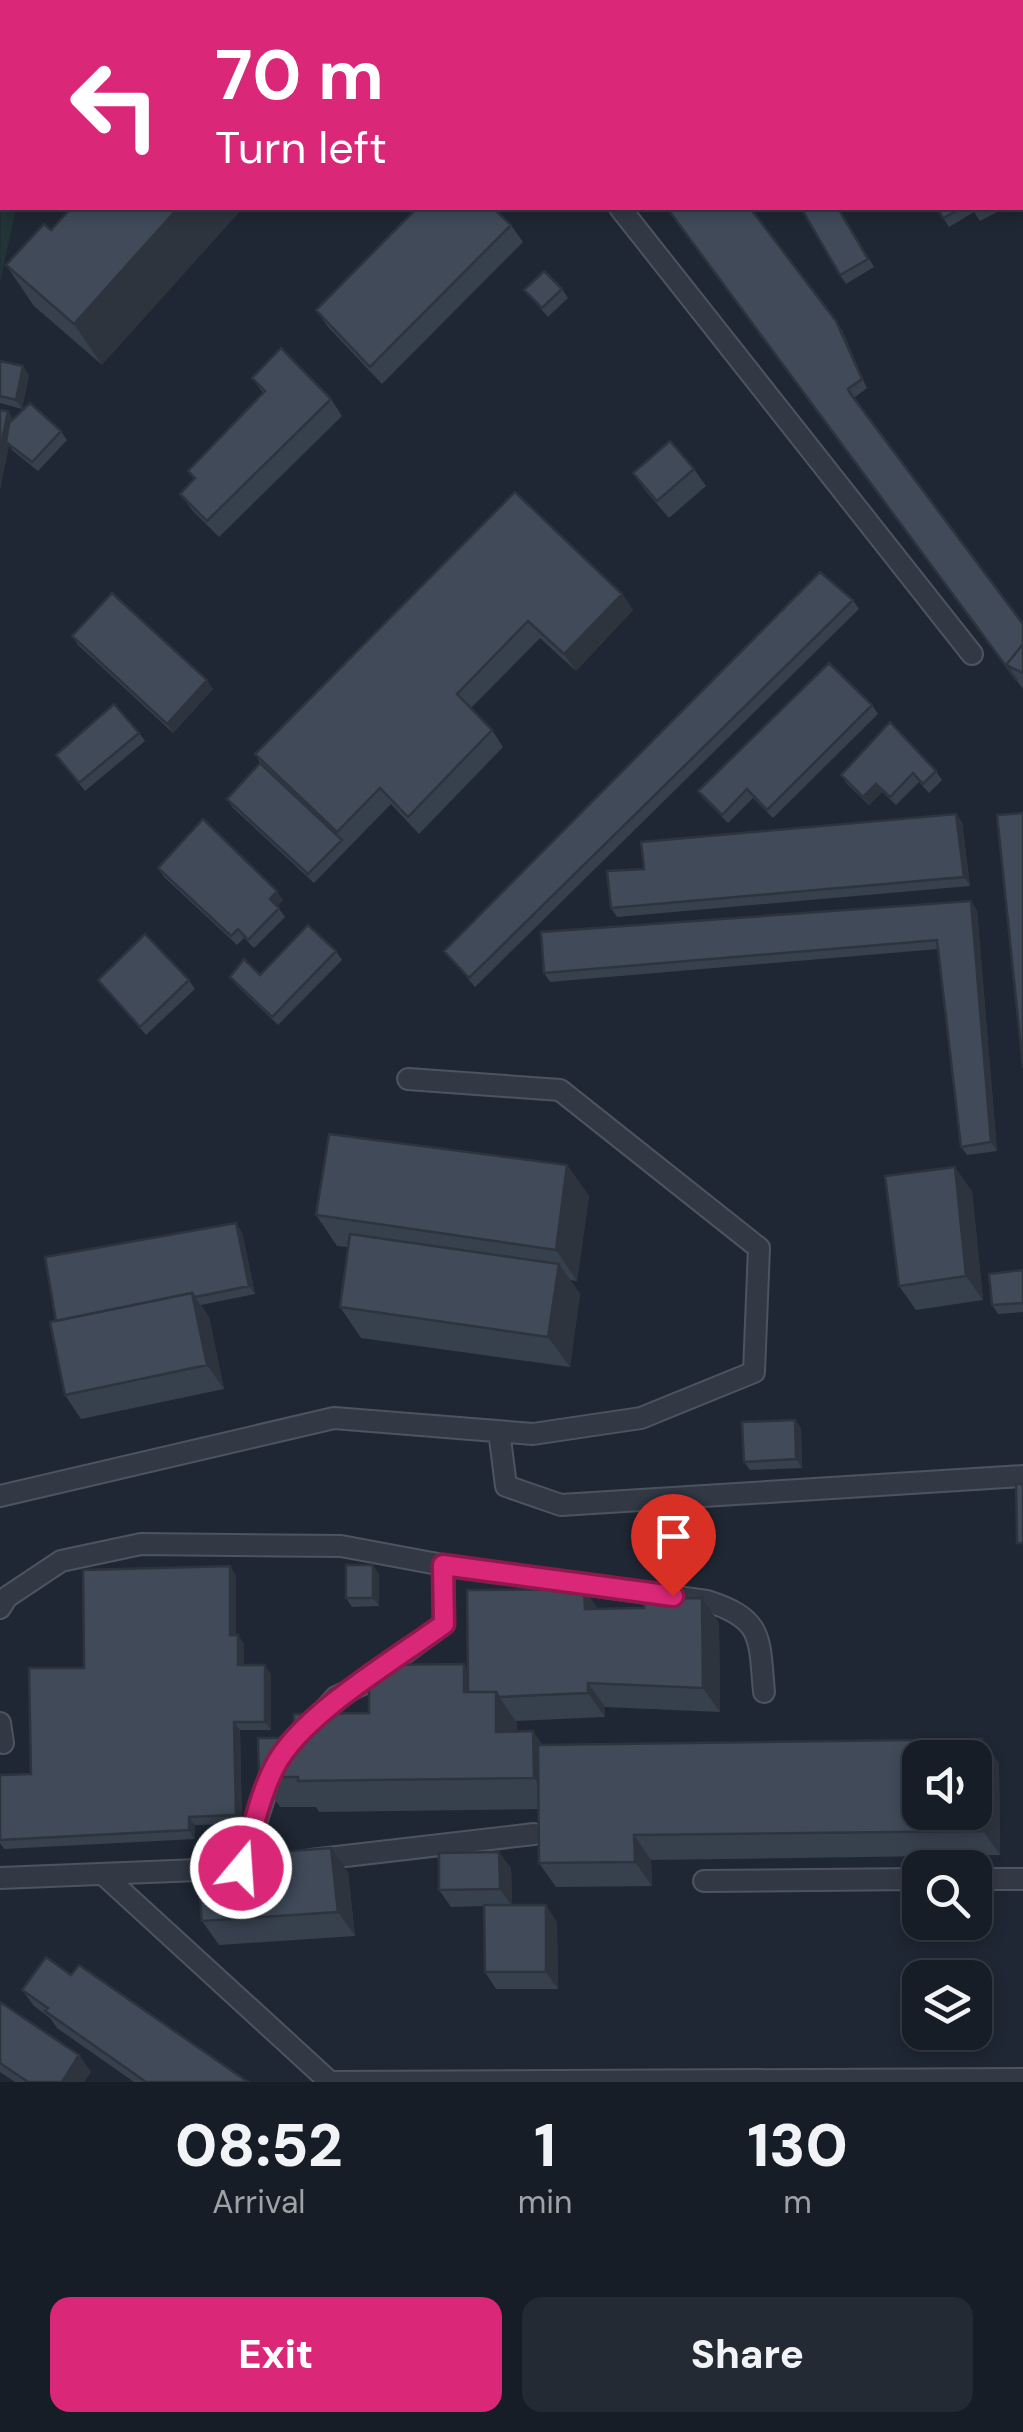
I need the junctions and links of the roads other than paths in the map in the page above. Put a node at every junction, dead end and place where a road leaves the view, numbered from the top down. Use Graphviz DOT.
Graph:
graph roads {
  1 [pos="622,210"];
  2 [pos="972,654"];
  3 [pos="408,1079"];
  4 [pos="499,1431"];
  5 [pos="1023,1476"];
  6 [pos="0,1496"];
  7 [pos="443,1565"];
  8 [pos="0,1608"];
  9 [pos="764,1692"];
  10 [pos="534,1834"];
  11 [pos="260,1866"];
  12 [pos="104,1875"];
  13 [pos="0,1878"];
  14 [pos="1023,1878"];
  15 [pos="992,1879"];
  16 [pos="902,1880"];
  17 [pos="704,1881"];
  18 [pos="1023,2079"];
  1 -- 2 [label="lane"];
  3 -- 4 [label="lane"];
  4 -- 5 [label="lane"];
  4 -- 6 [label="lane"];
  7 -- 8 [label="lane"];
  7 -- 9 [label="lane"];
  7 -- 11 [label="lane"];
  10 -- 11 [label="lane"];
  11 -- 12 [label="lane"];
  12 -- 13 [label="lane"];
  12 -- 18 [label="lane"];
  14 -- 15 [label="lane"];
  16 -- 17 [label="lane"];
}
